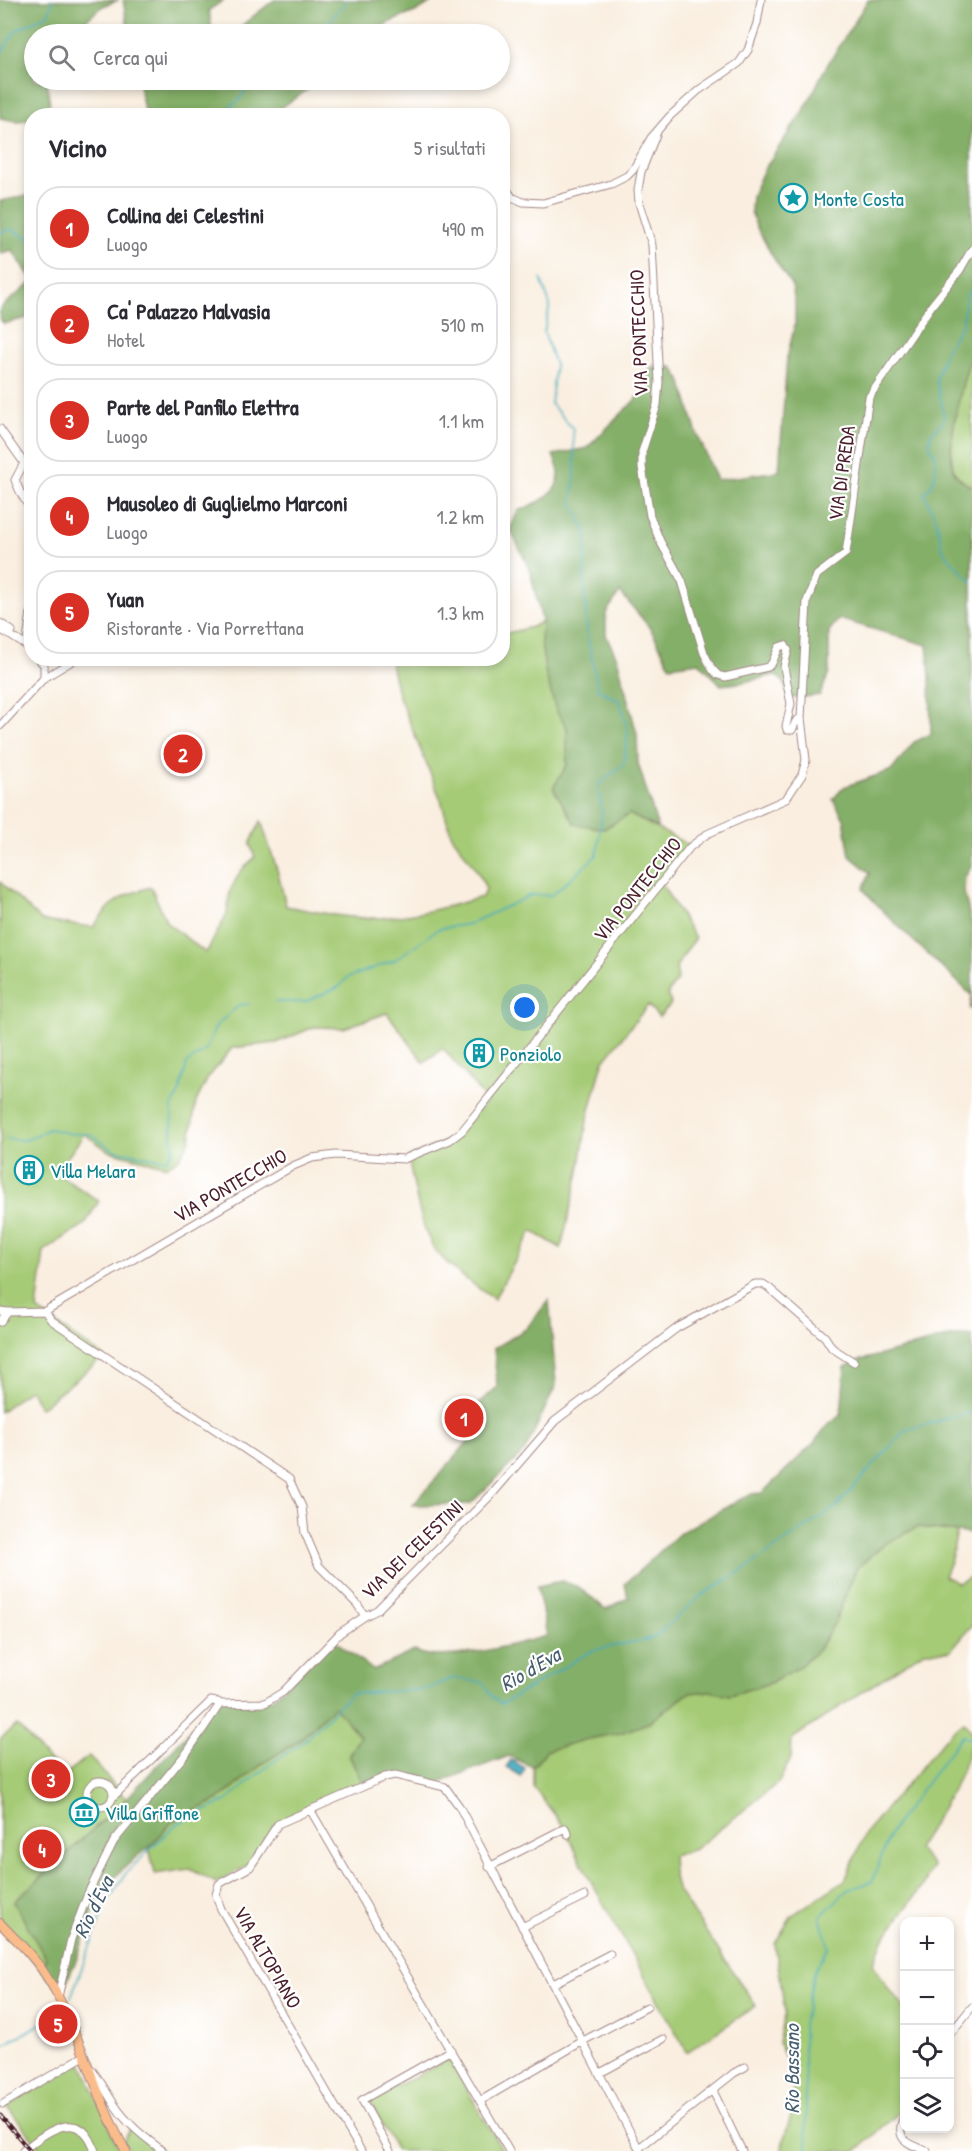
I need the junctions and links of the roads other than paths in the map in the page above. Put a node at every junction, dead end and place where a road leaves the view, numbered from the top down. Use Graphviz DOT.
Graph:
graph roads {
  1 [pos="761,0"];
  2 [pos="657,132"];
  3 [pos="510,194"];
  4 [pos="972,249"];
  5 [pos="0,429"];
  6 [pos="24,458"];
  7 [pos="24,468"];
  8 [pos="24,499"];
  9 [pos="0,623"];
  10 [pos="0,629"];
  11 [pos="24,642"];
  12 [pos="24,643"];
  13 [pos="44,666"];
  14 [pos="64,666"];
  15 [pos="44,678"];
  16 [pos="801,718"];
  17 [pos="0,726"];
  18 [pos="45,1311"];
  19 [pos="4,1312"];
  20 [pos="0,1322"];
  21 [pos="854,1362"];
  22 [pos="365,1616"];
  23 [pos="220,1704"];
  24 [pos="110,1786"];
  25 [pos="122,1789"];
  26 [pos="112,1798"];
  27 [pos="311,1811"];
  28 [pos="568,1834"];
  29 [pos="489,1867"];
  30 [pos="585,1896"];
  31 [pos="0,1923"];
  32 [pos="522,1927"];
  33 [pos="610,1954"];
  34 [pos="553,1984"];
  35 [pos="58,1997"];
  36 [pos="647,2007"];
  37 [pos="972,2007"];
  38 [pos="954,2029"];
  39 [pos="663,2039"];
  40 [pos="583,2041"];
  41 [pos="451,2050"];
  42 [pos="84,2056"];
  43 [pos="88,2065"];
  44 [pos="745,2067"];
  45 [pos="600,2073"];
  46 [pos="713,2091"];
  47 [pos="480,2101"];
  48 [pos="3,2104"];
  49 [pos="901,2133"];
  50 [pos="639,2150"];
  51 [pos="23,2151"];
  52 [pos="95,2151"];
  53 [pos="126,2151"];
  54 [pos="163,2151"];
  55 [pos="361,2151"];
  56 [pos="390,2151"];
  57 [pos="509,2151"];
  58 [pos="742,2151"];
  59 [pos="927,2151"];
  1 -- 2 [label="street"];
  2 -- 3 [label="street"];
  2 -- 16 [label="street, VIA PONTECCHIO"];
  4 -- 16 [label="street, VIA DI PREDA"];
  5 -- 6 [label="street"];
  7 -- 8 [label="street"];
  9 -- 11 [label="street"];
  10 -- 12 [label="street"];
  13 -- 15 [label="street"];
  14 -- 15 [label="street"];
  15 -- 17 [label="street"];
  16 -- 18 [label="street, VIA PONTECCHIO"];
  18 -- 19 [label="street, VIA PONTECCHIO"];
  18 -- 22 [label="street"];
  19 -- 20 [label="street"];
  21 -- 22 [label="street, VIA DEI CELESTINI"];
  22 -- 23 [label="street, VIA DEI CELESTINI"];
  23 -- 25 [label="street"];
  23 -- 35 [label="street"];
  24 -- 25 [label="street"];
  24 -- 26 [label="street"];
  24 -- 26 [label="street"];
  25 -- 26 [label="street"];
  27 -- 29 [label="street, VIA ALTOPIANO"];
  27 -- 41 [label="street"];
  27 -- 55 [label="street, VIA ALTOPIANO"];
  28 -- 29 [label="street"];
  29 -- 32 [label="street, VIA ALTOPIANO"];
  30 -- 32 [label="street"];
  31 -- 35 [label="main road"];
  32 -- 34 [label="street, VIA ALTOPIANO"];
  33 -- 34 [label="street"];
  34 -- 40 [label="street, VIA ALTOPIANO"];
  35 -- 42 [label="main road"];
  36 -- 40 [label="street"];
  37 -- 38 [label="street"];
  39 -- 45 [label="street"];
  40 -- 45 [label="street, VIA ALTOPIANO"];
  40 -- 47 [label="street"];
  41 -- 47 [label="street"];
  41 -- 56 [label="street"];
  42 -- 43 [label="main road"];
  42 -- 48 [label="street"];
  43 -- 53 [label="main road"];
  43 -- 54 [label="street"];
  44 -- 46 [label="street"];
  45 -- 50 [label="street, VIA ALTOPIANO"];
  46 -- 50 [label="street"];
  46 -- 58 [label="street"];
  47 -- 57 [label="street"];
  49 -- 59 [label="street"];
  51 -- 52 [label="street"];
}
